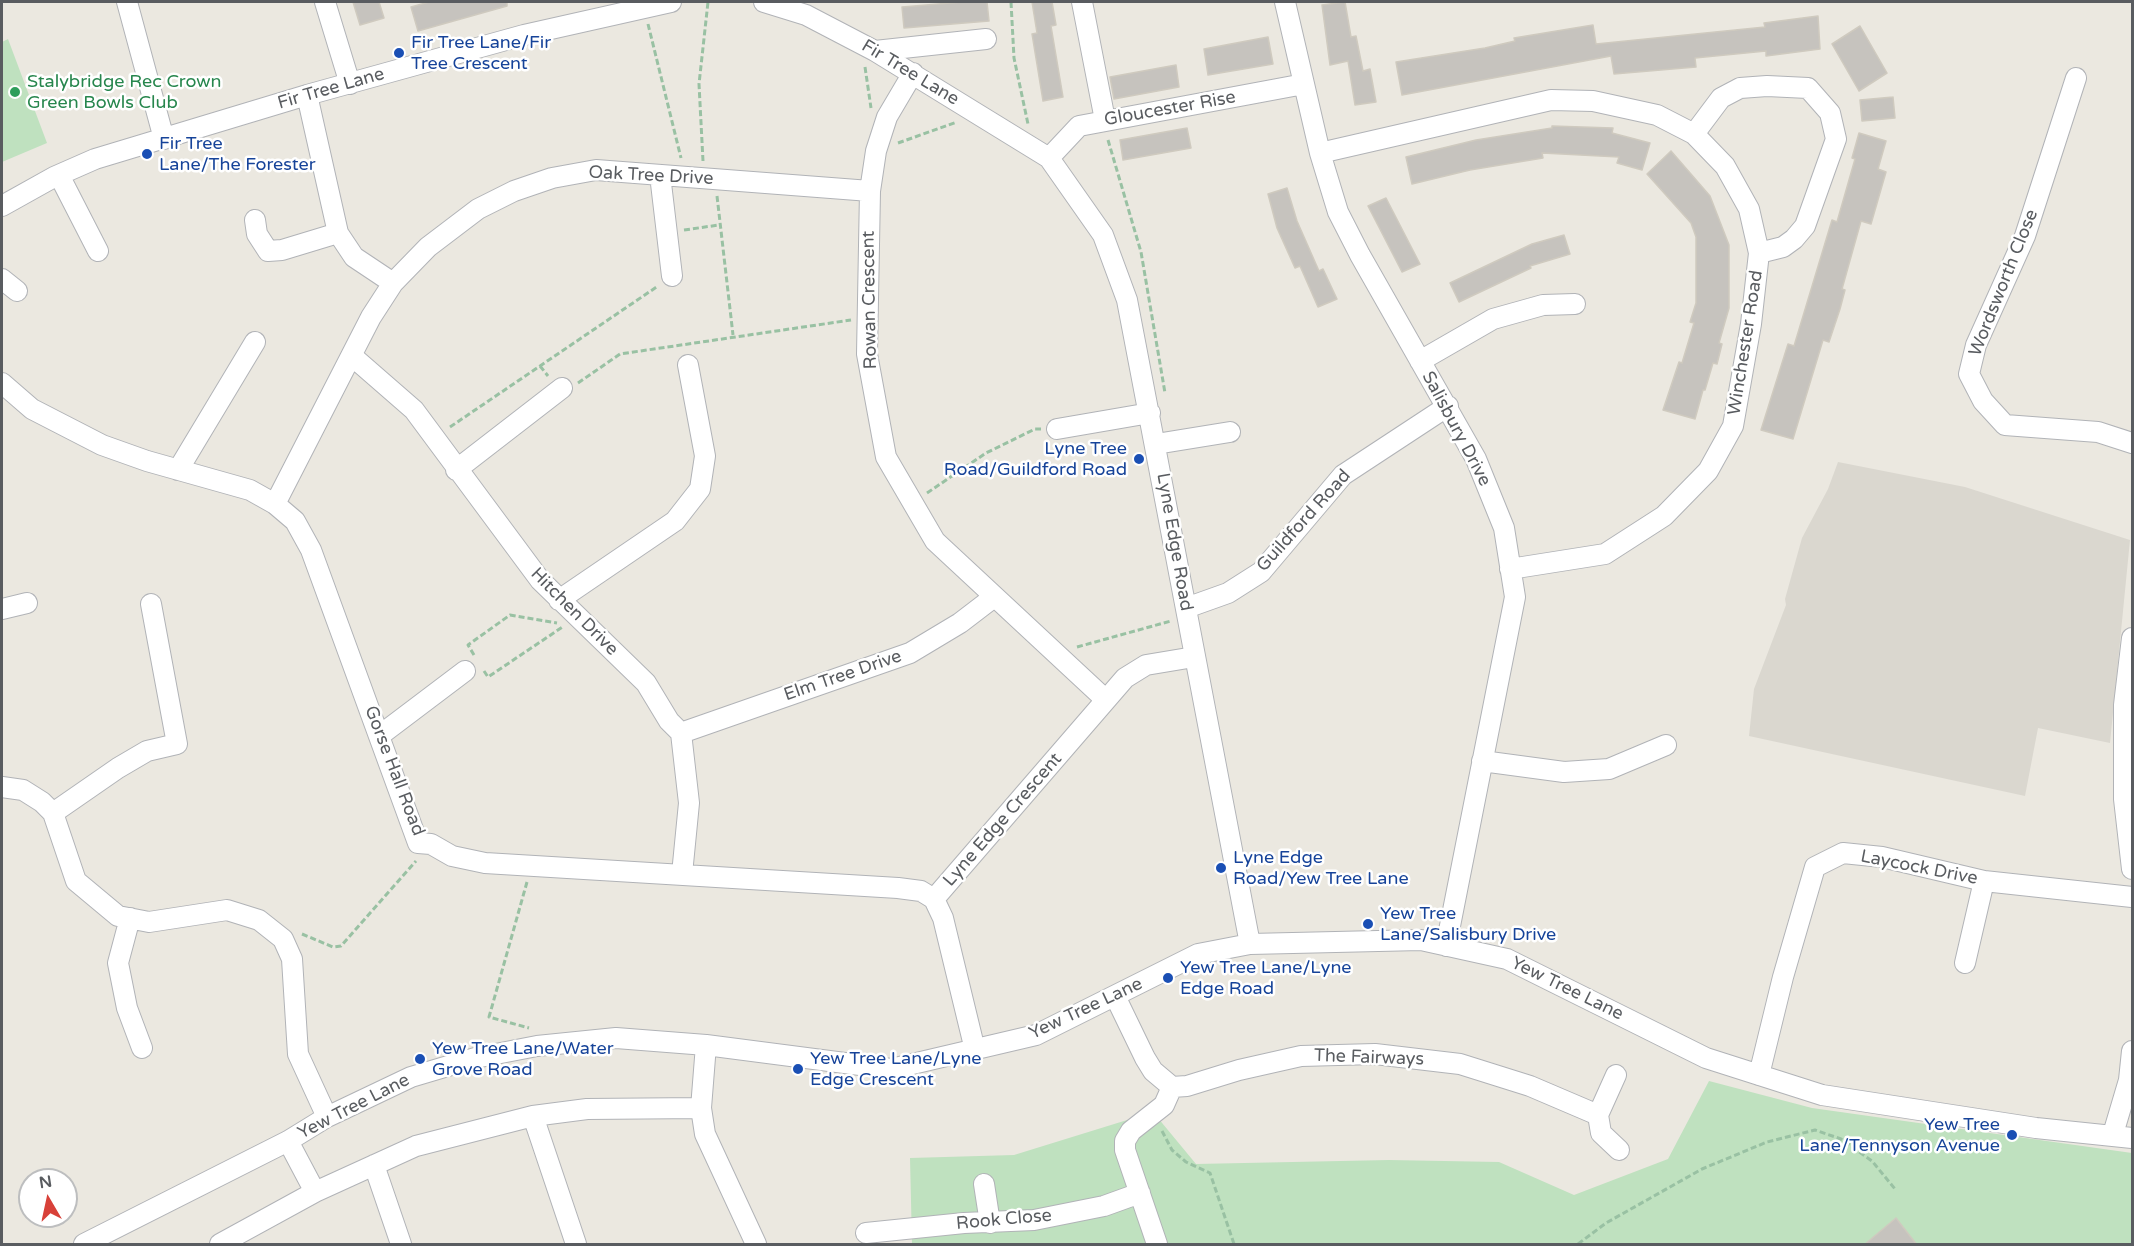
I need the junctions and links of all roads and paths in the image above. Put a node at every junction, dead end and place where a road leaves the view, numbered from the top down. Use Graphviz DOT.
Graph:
graph roads {
  1 [pos="127,2"];
  2 [pos="325,2"];
  3 [pos="671,2"];
  4 [pos="708,2"];
  5 [pos="764,2"];
  6 [pos="1011,2"];
  7 [pos="1082,2"];
  8 [pos="1285,2"];
  9 [pos="645,8"];
  10 [pos="986,39"];
  11 [pos="869,48"];
  12 [pos="913,73"];
  13 [pos="2076,78"];
  14 [pos="350,84"];
  15 [pos="1304,84"];
  16 [pos="307,95"];
  17 [pos="872,115"];
  18 [pos="980,115"];
  19 [pos="1105,120"];
  20 [pos="1694,134"];
  21 [pos="164,139"];
  22 [pos="876,151"];
  23 [pos="1041,153"];
  24 [pos="1320,153"];
  25 [pos="59,175"];
  26 [pos="660,175"];
  27 [pos="702,178"];
  28 [pos="870,191"];
  29 [pos="2,206"];
  30 [pos="255,220"];
  31 [pos="719,225"];
  32 [pos="667,232"];
  33 [pos="338,233"];
  34 [pos="98,250"];
  35 [pos="1759,253"];
  36 [pos="672,276"];
  37 [pos="393,284"];
  38 [pos="1575,304"];
  39 [pos="868,318"];
  40 [pos="733,335"];
  41 [pos="255,342"];
  42 [pos="352,356"];
  43 [pos="1420,361"];
  44 [pos="688,365"];
  45 [pos="2,383"];
  46 [pos="562,388"];
  47 [pos="1166,395"];
  48 [pos="1448,406"];
  49 [pos="1150,413"];
  50 [pos="1058,429"];
  51 [pos="1230,432"];
  52 [pos="433,438"];
  53 [pos="2133,443"];
  54 [pos="1156,444"];
  55 [pos="178,470"];
  56 [pos="456,470"];
  57 [pos="913,503"];
  58 [pos="275,504"];
  59 [pos="1510,569"];
  60 [pos="994,597"];
  61 [pos="560,600"];
  62 [pos="27,603"];
  63 [pos="151,604"];
  64 [pos="2,609"];
  65 [pos="1187,613"];
  66 [pos="2133,638"];
  67 [pos="1060,656"];
  68 [pos="1194,657"];
  69 [pos="475,667"];
  70 [pos="1106,700"];
  71 [pos="681,733"];
  72 [pos="379,736"];
  73 [pos="1666,745"];
  74 [pos="1482,761"];
  75 [pos="2,787"];
  76 [pos="53,813"];
  77 [pos="431,844"];
  78 [pos="532,866"];
  79 [pos="2133,869"];
  80 [pos="682,874"];
  81 [pos="1984,881"];
  82 [pos="2133,897"];
  83 [pos="934,899"];
  84 [pos="130,918"];
  85 [pos="283,939"];
  86 [pos="1250,944"];
  87 [pos="1446,946"];
  88 [pos="1965,963"];
  89 [pos="1114,996"];
  90 [pos="706,1045"];
  91 [pos="537,1046"];
  92 [pos="142,1048"];
  93 [pos="975,1050"];
  94 [pos="2133,1051"];
  95 [pos="1616,1075"];
  96 [pos="1759,1075"];
  97 [pos="1172,1087"];
  98 [pos="701,1108"];
  99 [pos="1157,1113"];
  100 [pos="1598,1115"];
  101 [pos="533,1116"];
  102 [pos="327,1117"];
  103 [pos="2123,1136"];
  104 [pos="288,1141"];
  105 [pos="1620,1150"];
  106 [pos="374,1165"];
  107 [pos="984,1184"];
  108 [pos="1895,1189"];
  109 [pos="315,1192"];
  110 [pos="1140,1193"];
  111 [pos="990,1223"];
  112 [pos="866,1233"];
  113 [pos="227,1243"];
  114 [pos="84,1245"];
  115 [pos="401,1245"];
  116 [pos="576,1245"];
  117 [pos="756,1245"];
  118 [pos="1157,1245"];
  119 [pos="1234,1245"];
  120 [pos="1578,1245"];
  1 -- 21 [label="street"];
  2 -- 14 [label="street"];
  3 -- 9 [label="street, Fir Tree Lane"];
  4 -- 27 [label="path"];
  5 -- 11 [label="street, Fir Tree Lane"];
  6 -- 23 [label="path"];
  7 -- 19 [label="street"];
  8 -- 15 [label="street, Salisbury Drive"];
  9 -- 14 [label="street, Fir Tree Lane"];
  9 -- 27 [label="path"];
  10 -- 11 [label="street"];
  11 -- 12 [label="street, Fir Tree Lane"];
  11 -- 17 [label="path"];
  12 -- 18 [label="street, Fir Tree Lane"];
  12 -- 22 [label="street, Rowan Crescent"];
  13 -- 53 [label="street, Wordsworth Close"];
  14 -- 16 [label="street, Fir Tree Lane"];
  15 -- 19 [label="street, Gloucester Rise"];
  15 -- 24 [label="street, Salisbury Drive"];
  16 -- 21 [label="street, Fir Tree Lane"];
  16 -- 33 [label="street"];
  18 -- 22 [label="path"];
  18 -- 23 [label="street, Fir Tree Lane"];
  19 -- 23 [label="street, Gloucester Rise"];
  19 -- 47 [label="path"];
  20 -- 24 [label="street, Winchester Road"];
  20 -- 35 [label="street, Winchester Road"];
  20 -- 35 [label="street"];
  21 -- 25 [label="street, Fir Tree Lane"];
  22 -- 28 [label="street, Rowan Crescent"];
  23 -- 49 [label="street, Lyne Edge Road"];
  24 -- 43 [label="street, Salisbury Drive"];
  25 -- 29 [label="street, Fir Tree Lane"];
  25 -- 34 [label="street"];
  26 -- 27 [label="street, Oak Tree Drive"];
  26 -- 32 [label="street"];
  26 -- 37 [label="street, Oak Tree Drive"];
  27 -- 28 [label="street, Oak Tree Drive"];
  27 -- 31 [label="path"];
  28 -- 39 [label="street, Rowan Crescent"];
  30 -- 33 [label="street"];
  31 -- 32 [label="path"];
  31 -- 40 [label="path"];
  32 -- 36 [label="street"];
  33 -- 37 [label="street"];
  35 -- 59 [label="street, Winchester Road"];
  36 -- 52 [label="path"];
  37 -- 42 [label="street, Oak Tree Drive"];
  38 -- 43 [label="street"];
  39 -- 40 [label="path"];
  39 -- 57 [label="street, Rowan Crescent"];
  40 -- 46 [label="path"];
  41 -- 55 [label="street"];
  42 -- 52 [label="street, Hitchen Drive"];
  42 -- 58 [label="street, Oak Tree Drive"];
  43 -- 48 [label="street, Salisbury Drive"];
  44 -- 61 [label="street"];
  45 -- 55 [label="street, Gorse Hall Road"];
  46 -- 56 [label="street"];
  48 -- 59 [label="street, Salisbury Drive"];
  48 -- 65 [label="street, Guildford Road"];
  49 -- 50 [label="street"];
  49 -- 54 [label="street, Lyne Edge Road"];
  50 -- 57 [label="path"];
  51 -- 54 [label="street"];
  52 -- 56 [label="street, Hitchen Drive"];
  54 -- 65 [label="street, Lyne Edge Road"];
  55 -- 58 [label="street, Gorse Hall Road"];
  56 -- 61 [label="street, Hitchen Drive"];
  57 -- 60 [label="street, Rowan Crescent"];
  58 -- 72 [label="street, Gorse Hall Road"];
  59 -- 74 [label="street, Salisbury Drive"];
  60 -- 67 [label="street, Rowan Crescent"];
  60 -- 71 [label="street, Elm Tree Drive"];
  61 -- 71 [label="street, Hitchen Drive"];
  62 -- 64 [label="street"];
  63 -- 76 [label="street"];
  65 -- 67 [label="path"];
  65 -- 68 [label="street, Lyne Edge Road"];
  66 -- 79 [label="street"];
  67 -- 70 [label="street, Rowan Crescent"];
  68 -- 70 [label="street, Lyne Edge Crescent"];
  68 -- 86 [label="street, Lyne Edge Road"];
  69 -- 69 [label="path"];
  69 -- 72 [label="street"];
  70 -- 83 [label="street, Lyne Edge Crescent"];
  71 -- 80 [label="street"];
  72 -- 77 [label="street, Gorse Hall Road"];
  73 -- 74 [label="street"];
  74 -- 87 [label="street, Salisbury Drive"];
  75 -- 76 [label="street"];
  76 -- 84 [label="street"];
  77 -- 78 [label="street, Gorse Hall Road"];
  77 -- 85 [label="path"];
  78 -- 80 [label="street, Gorse Hall Road"];
  78 -- 91 [label="path"];
  80 -- 83 [label="street, Gorse Hall Road"];
  81 -- 82 [label="street, Laycock Drive"];
  81 -- 88 [label="street"];
  81 -- 96 [label="street, Laycock Drive"];
  83 -- 93 [label="street, Lyne Edge Crescent"];
  84 -- 85 [label="street"];
  84 -- 92 [label="street"];
  85 -- 102 [label="street"];
  86 -- 87 [label="street, Yew Tree Lane"];
  86 -- 89 [label="street, Yew Tree Lane"];
  87 -- 96 [label="street, Yew Tree Lane"];
  89 -- 93 [label="street, Yew Tree Lane"];
  89 -- 97 [label="street"];
  90 -- 91 [label="street, Yew Tree Lane"];
  90 -- 93 [label="street, Yew Tree Lane"];
  90 -- 98 [label="street"];
  91 -- 102 [label="street, Yew Tree Lane"];
  94 -- 103 [label="street"];
  95 -- 100 [label="street"];
  96 -- 103 [label="street, Yew Tree Lane"];
  97 -- 99 [label="street"];
  97 -- 100 [label="street, The Fairways"];
  98 -- 101 [label="street"];
  98 -- 117 [label="street"];
  99 -- 110 [label="street"];
  99 -- 119 [label="path"];
  100 -- 105 [label="street"];
  101 -- 106 [label="street"];
  101 -- 116 [label="street"];
  102 -- 104 [label="street, Yew Tree Lane"];
  104 -- 109 [label="street"];
  104 -- 114 [label="street, Yew Tree Lane"];
  106 -- 109 [label="street"];
  106 -- 115 [label="street"];
  107 -- 111 [label="street"];
  108 -- 120 [label="path"];
  109 -- 113 [label="street"];
  110 -- 111 [label="street, Rook Close"];
  110 -- 118 [label="street"];
  111 -- 112 [label="street, Rook Close"];
}
